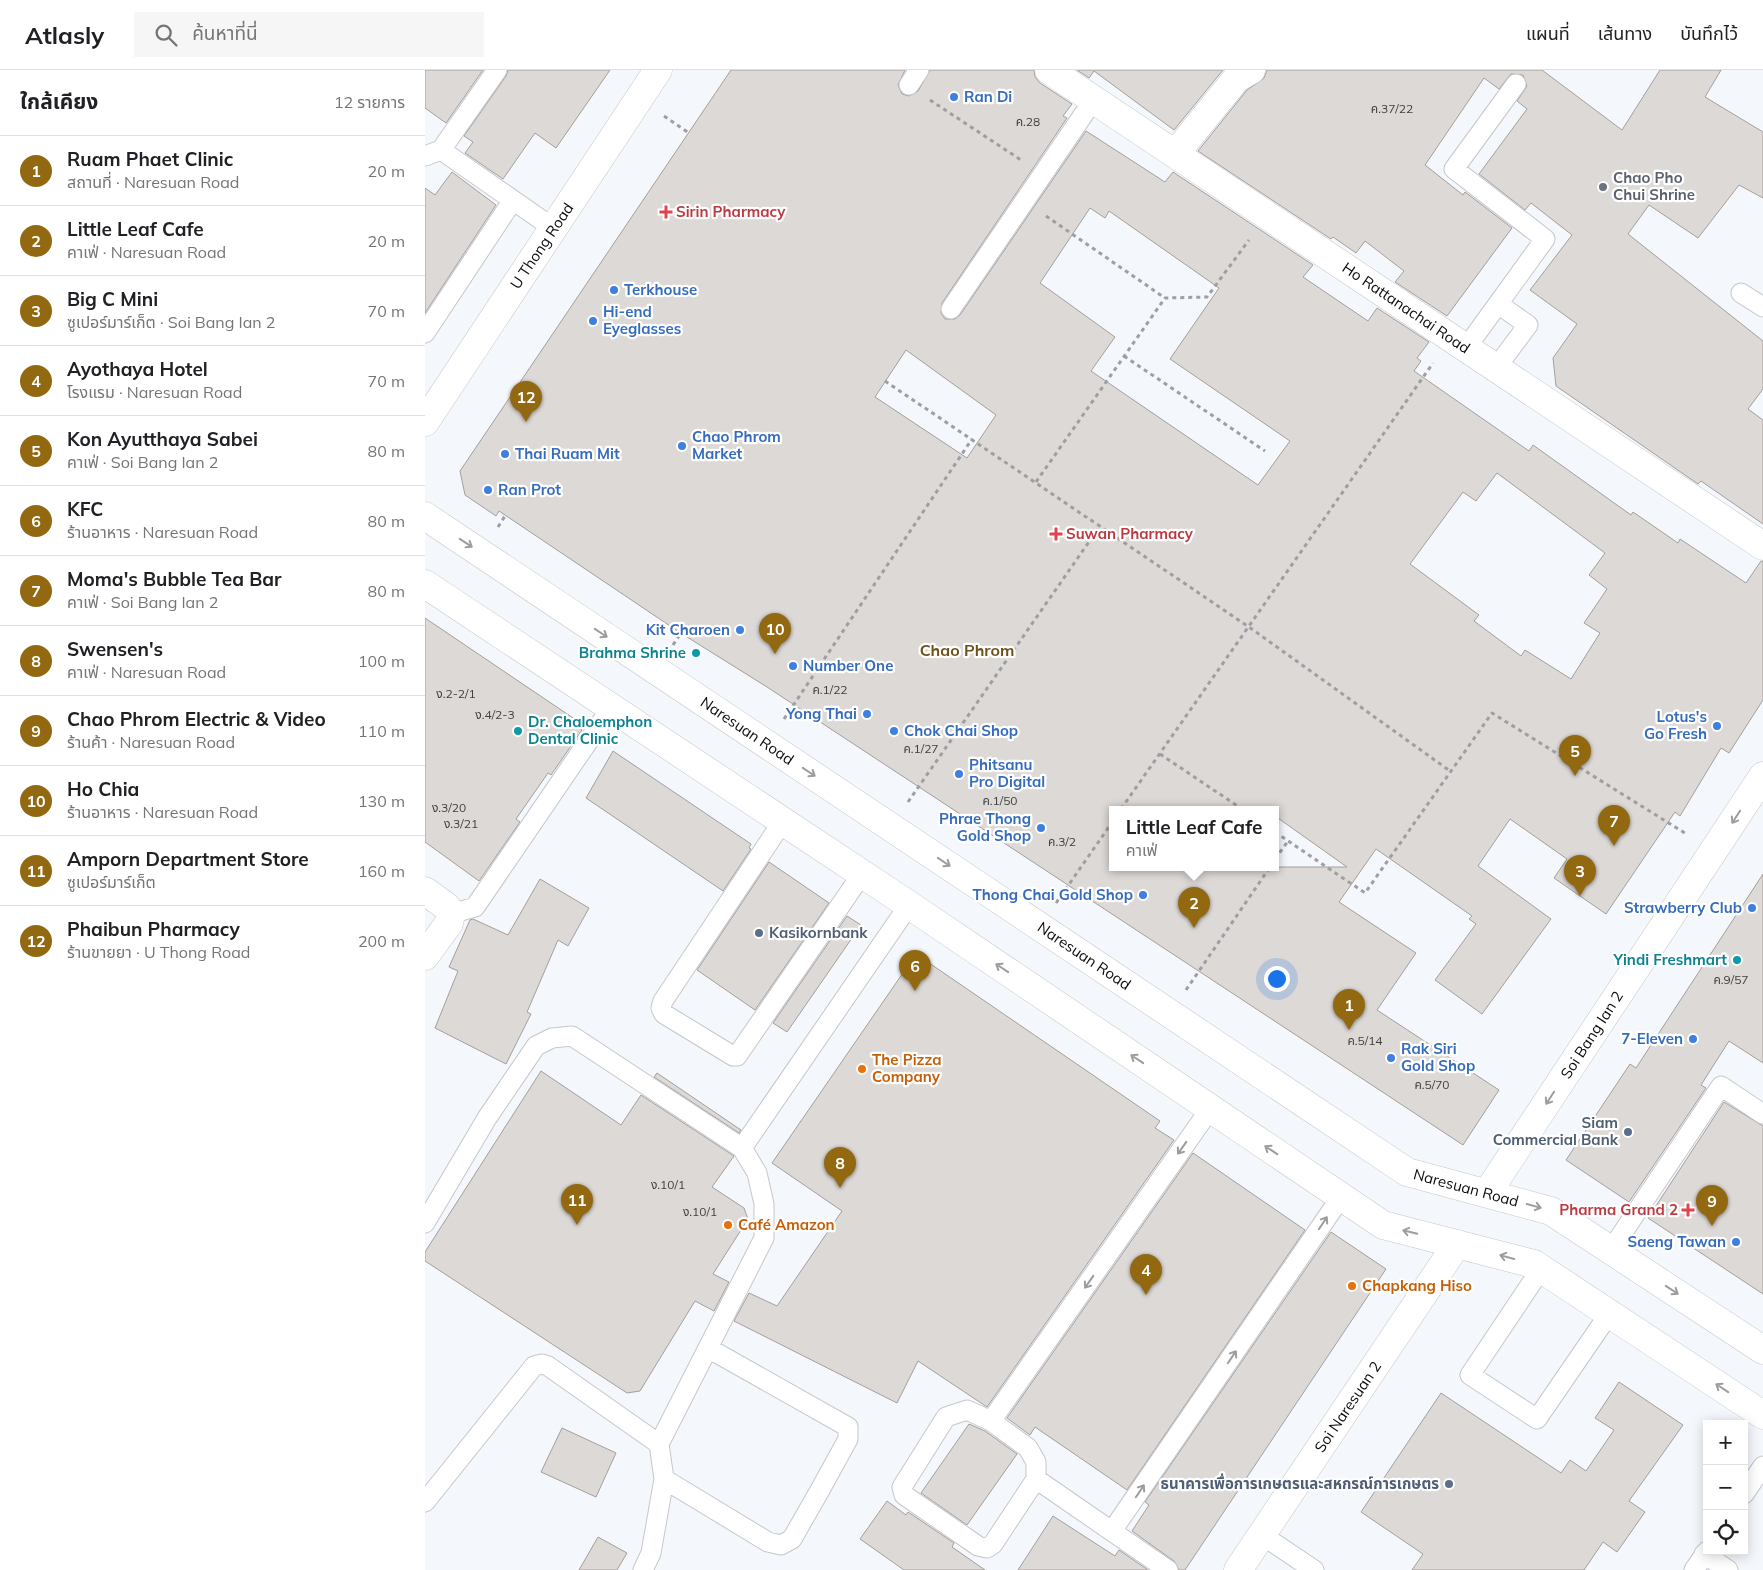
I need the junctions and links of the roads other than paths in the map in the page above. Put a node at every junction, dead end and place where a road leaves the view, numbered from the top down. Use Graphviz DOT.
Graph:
graph roads {
  1 [pos="497,70"];
  2 [pos="659,70"];
  3 [pos="1049,70"];
  4 [pos="1251,70"];
  5 [pos="1516,84"];
  6 [pos="1094,100"];
  7 [pos="433,153"];
  8 [pos="1175,154"];
  9 [pos="513,200"];
  10 [pos="553,228"];
  11 [pos="1741,293"];
  12 [pos="1498,304"];
  13 [pos="1763,307"];
  14 [pos="951,309"];
  15 [pos="425,333"];
  16 [pos="1458,343"];
  17 [pos="1496,368"];
  18 [pos="425,422"];
  19 [pos="425,516"];
  20 [pos="1763,546"];
  21 [pos="425,584"];
  22 [pos="611,708"];
  23 [pos="1763,776"];
  24 [pos="783,821"];
  25 [pos="862,874"];
  26 [pos="425,891"];
  27 [pos="909,905"];
  28 [pos="451,914"];
  29 [pos="425,956"];
  30 [pos="1210,1108"];
  31 [pos="1763,1114"];
  32 [pos="743,1148"];
  33 [pos="1487,1193"];
  34 [pos="1341,1197"];
  35 [pos="425,1223"];
  36 [pos="1457,1244"];
  37 [pos="1611,1250"];
  38 [pos="1541,1269"];
  39 [pos="1609,1314"];
  40 [pos="708,1348"];
  41 [pos="1763,1350"];
  42 [pos="1763,1415"];
  43 [pos="991,1421"];
  44 [pos="659,1444"];
  45 [pos="1763,1466"];
  46 [pos="664,1478"];
  47 [pos="1036,1479"];
  48 [pos="1748,1488"];
  49 [pos="425,1502"];
  50 [pos="1112,1532"];
  51 [pos="1262,1535"];
  52 [pos="1705,1555"];
  53 [pos="1709,1555"];
  54 [pos="643,1570"];
  55 [pos="1168,1570"];
  56 [pos="1238,1570"];
  57 [pos="1314,1570"];
  58 [pos="1694,1570"];
  59 [pos="1728,1570"];
  1 -- 7 [label="lane"];
  2 -- 10 [label="street, U Thong Road"];
  3 -- 6 [label="street, Ho Rattanachai Road"];
  4 -- 8 [label="street"];
  5 -- 12 [label="lane"];
  6 -- 8 [label="street, Ho Rattanachai Road"];
  6 -- 14 [label="lane"];
  7 -- 9 [label="lane"];
  8 -- 16 [label="street, Ho Rattanachai Road"];
  9 -- 10 [label="lane"];
  9 -- 15 [label="lane"];
  10 -- 18 [label="street, U Thong Road"];
  11 -- 13 [label="lane"];
  12 -- 16 [label="lane"];
  12 -- 17 [label="lane"];
  16 -- 17 [label="street, Ho Rattanachai Road"];
  17 -- 20 [label="street, Ho Rattanachai Road"];
  19 -- 33 [label="street, Naresuan Road, one-way"];
  21 -- 22 [label="street"];
  22 -- 24 [label="street"];
  22 -- 28 [label="lane"];
  23 -- 33 [label="street, Soi Bang Ian 2, one-way"];
  24 -- 25 [label="street"];
  24 -- 25 [label="lane"];
  25 -- 27 [label="street"];
  26 -- 28 [label="street"];
  30 -- 27 [label="street, one-way"];
  27 -- 32 [label="lane"];
  28 -- 29 [label="street"];
  34 -- 30 [label="street, one-way"];
  30 -- 43 [label="lane, one-way"];
  31 -- 37 [label="lane"];
  32 -- 35 [label="lane"];
  32 -- 40 [label="lane"];
  33 -- 37 [label="street, Naresuan Road, one-way"];
  36 -- 34 [label="street, one-way"];
  50 -- 34 [label="lane, one-way"];
  38 -- 36 [label="street, one-way"];
  36 -- 51 [label="street, Soi Naresuan 2"];
  37 -- 41 [label="street, Naresuan Road, one-way"];
  38 -- 39 [label="street"];
  38 -- 39 [label="lane"];
  42 -- 39 [label="street, one-way"];
  40 -- 44 [label="lane"];
  40 -- 46 [label="lane"];
  43 -- 47 [label="lane"];
  43 -- 47 [label="lane"];
  44 -- 46 [label="lane"];
  44 -- 49 [label="lane"];
  45 -- 48 [label="lane"];
  46 -- 54 [label="lane"];
  47 -- 50 [label="lane"];
  50 -- 55 [label="lane"];
  51 -- 56 [label="street, Soi Naresuan 2"];
  51 -- 57 [label="lane"];
  52 -- 58 [label="lane"];
  53 -- 59 [label="lane"];
}
